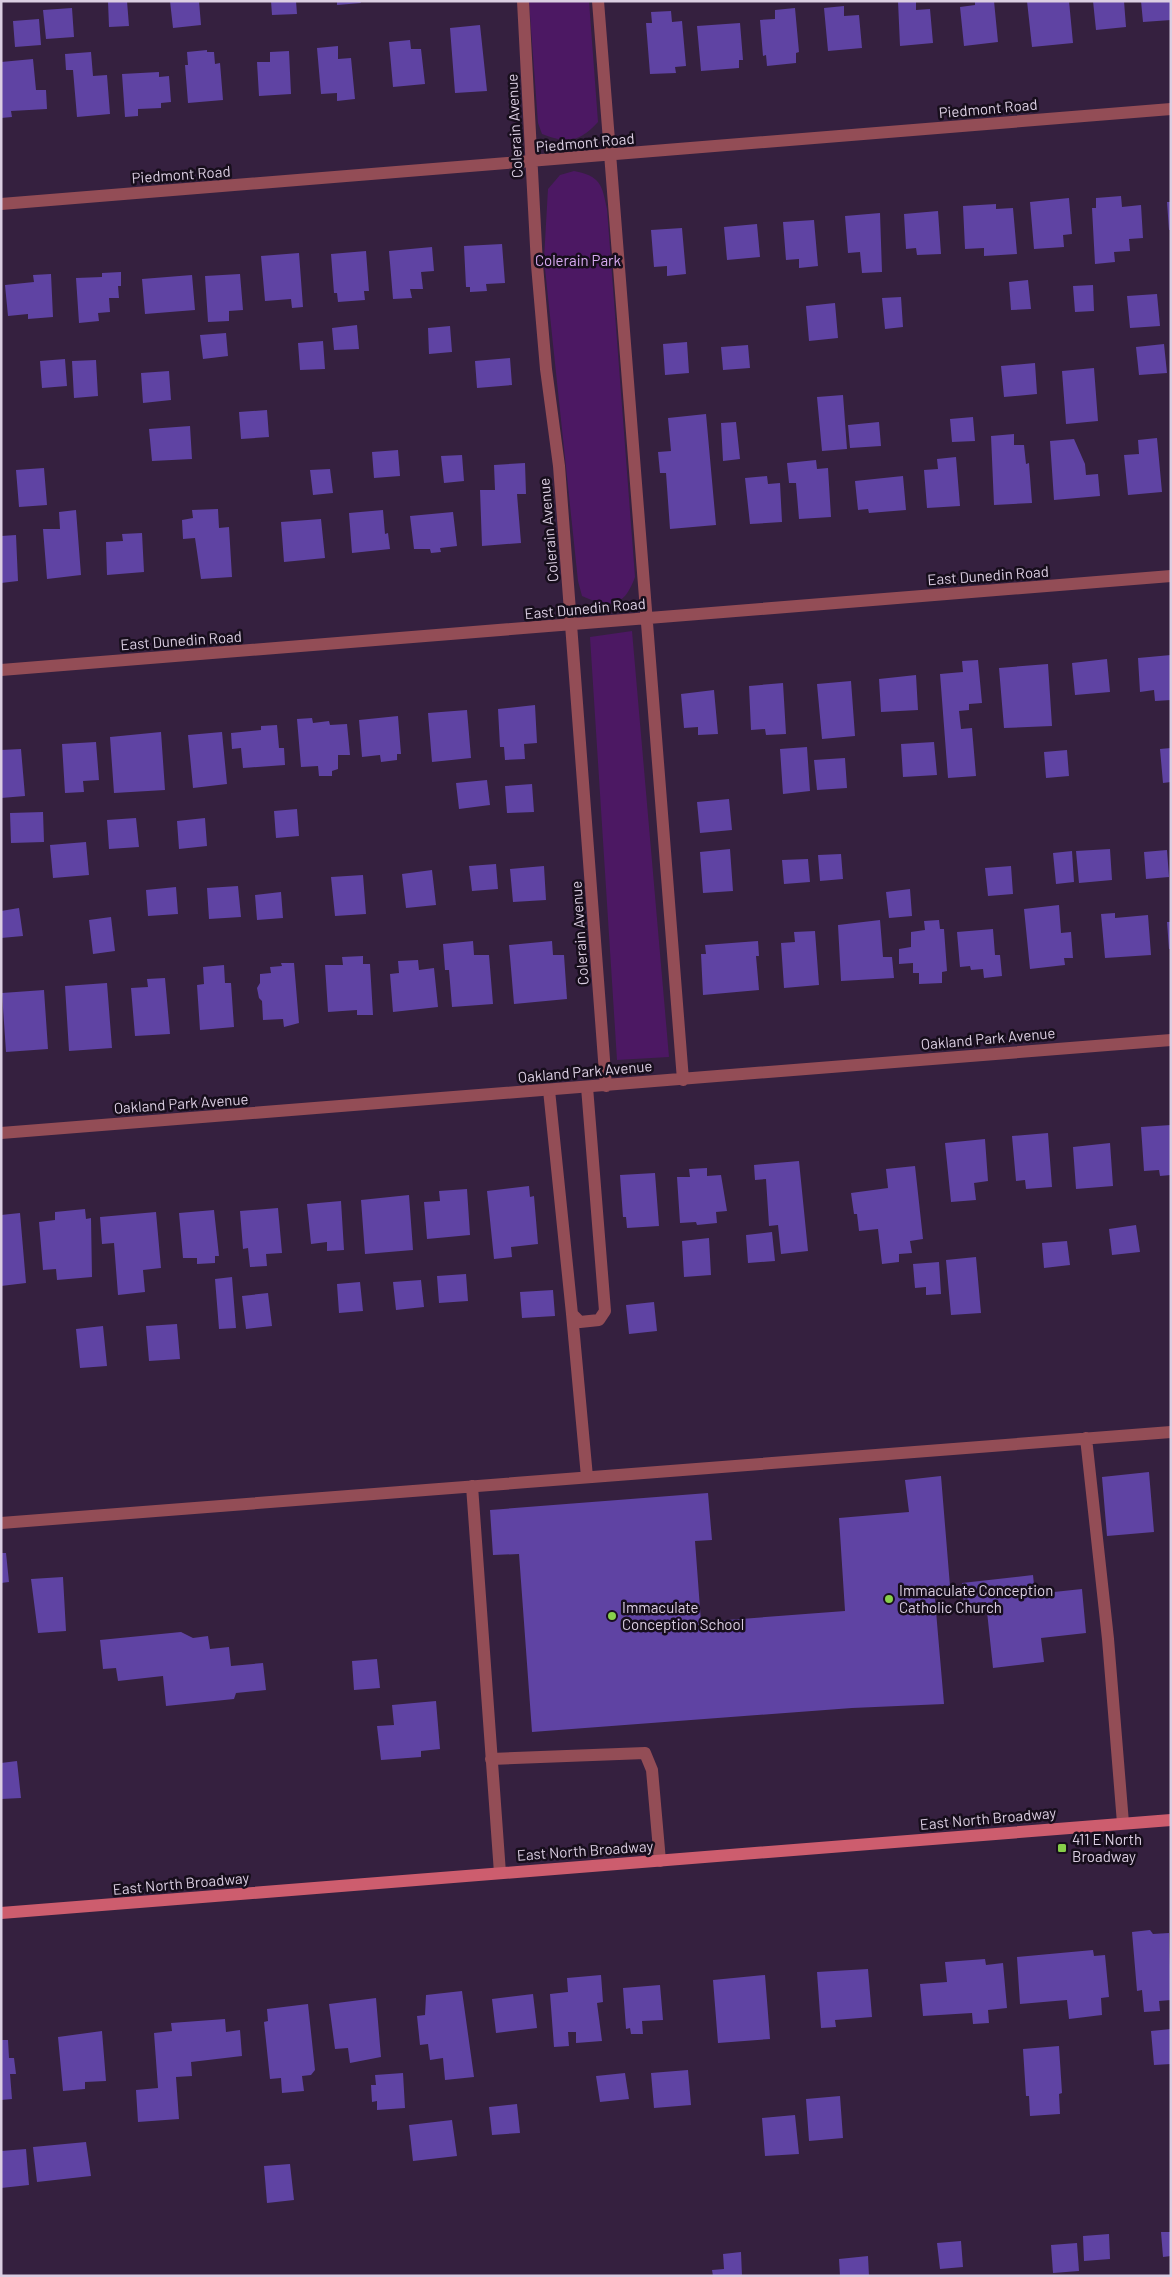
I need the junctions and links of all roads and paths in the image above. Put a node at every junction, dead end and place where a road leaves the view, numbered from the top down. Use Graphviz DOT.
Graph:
graph roads {
  1 [pos="523,1"];
  2 [pos="598,1"];
  3 [pos="1171,110"];
  4 [pos="610,156"];
  5 [pos="533,162"];
  6 [pos="1,204"];
  7 [pos="1171,576"];
  8 [pos="648,618"];
  9 [pos="572,625"];
  10 [pos="1,670"];
  11 [pos="1171,1040"];
  12 [pos="683,1080"];
  13 [pos="606,1086"];
  14 [pos="587,1087"];
  15 [pos="549,1090"];
  16 [pos="1,1133"];
  17 [pos="572,1314"];
  18 [pos="1171,1432"];
  19 [pos="1086,1438"];
  20 [pos="588,1477"];
  21 [pos="472,1486"];
  22 [pos="1,1523"];
  23 [pos="491,1759"];
  24 [pos="1171,1820"];
  25 [pos="1123,1823"];
  26 [pos="660,1861"];
  27 [pos="500,1873"];
  28 [pos="1,1913"];
  1 -- 5 [label="street, Colerain Avenue"];
  2 -- 4 [label="street"];
  3 -- 4 [label="street, Piedmont Road"];
  4 -- 5 [label="street, Piedmont Road"];
  4 -- 8 [label="street"];
  5 -- 6 [label="street, Piedmont Road"];
  5 -- 9 [label="street, Colerain Avenue"];
  7 -- 8 [label="street, East Dunedin Road"];
  8 -- 9 [label="street, East Dunedin Road"];
  8 -- 12 [label="street"];
  9 -- 10 [label="street, East Dunedin Road"];
  9 -- 13 [label="street, Colerain Avenue"];
  11 -- 12 [label="street, Oakland Park Avenue"];
  12 -- 13 [label="street, Oakland Park Avenue"];
  13 -- 14 [label="street, Oakland Park Avenue"];
  14 -- 15 [label="street, Oakland Park Avenue"];
  14 -- 17 [label="street"];
  15 -- 16 [label="street, Oakland Park Avenue"];
  15 -- 17 [label="street"];
  17 -- 20 [label="street"];
  18 -- 19 [label="street"];
  19 -- 20 [label="street"];
  19 -- 25 [label="street"];
  20 -- 21 [label="street"];
  21 -- 22 [label="street"];
  21 -- 23 [label="street"];
  23 -- 26 [label="street"];
  23 -- 27 [label="street"];
  24 -- 25 [label="main road, East North Broadway"];
  25 -- 26 [label="main road, East North Broadway"];
  26 -- 27 [label="main road, East North Broadway"];
  27 -- 28 [label="main road, East North Broadway"];
}
